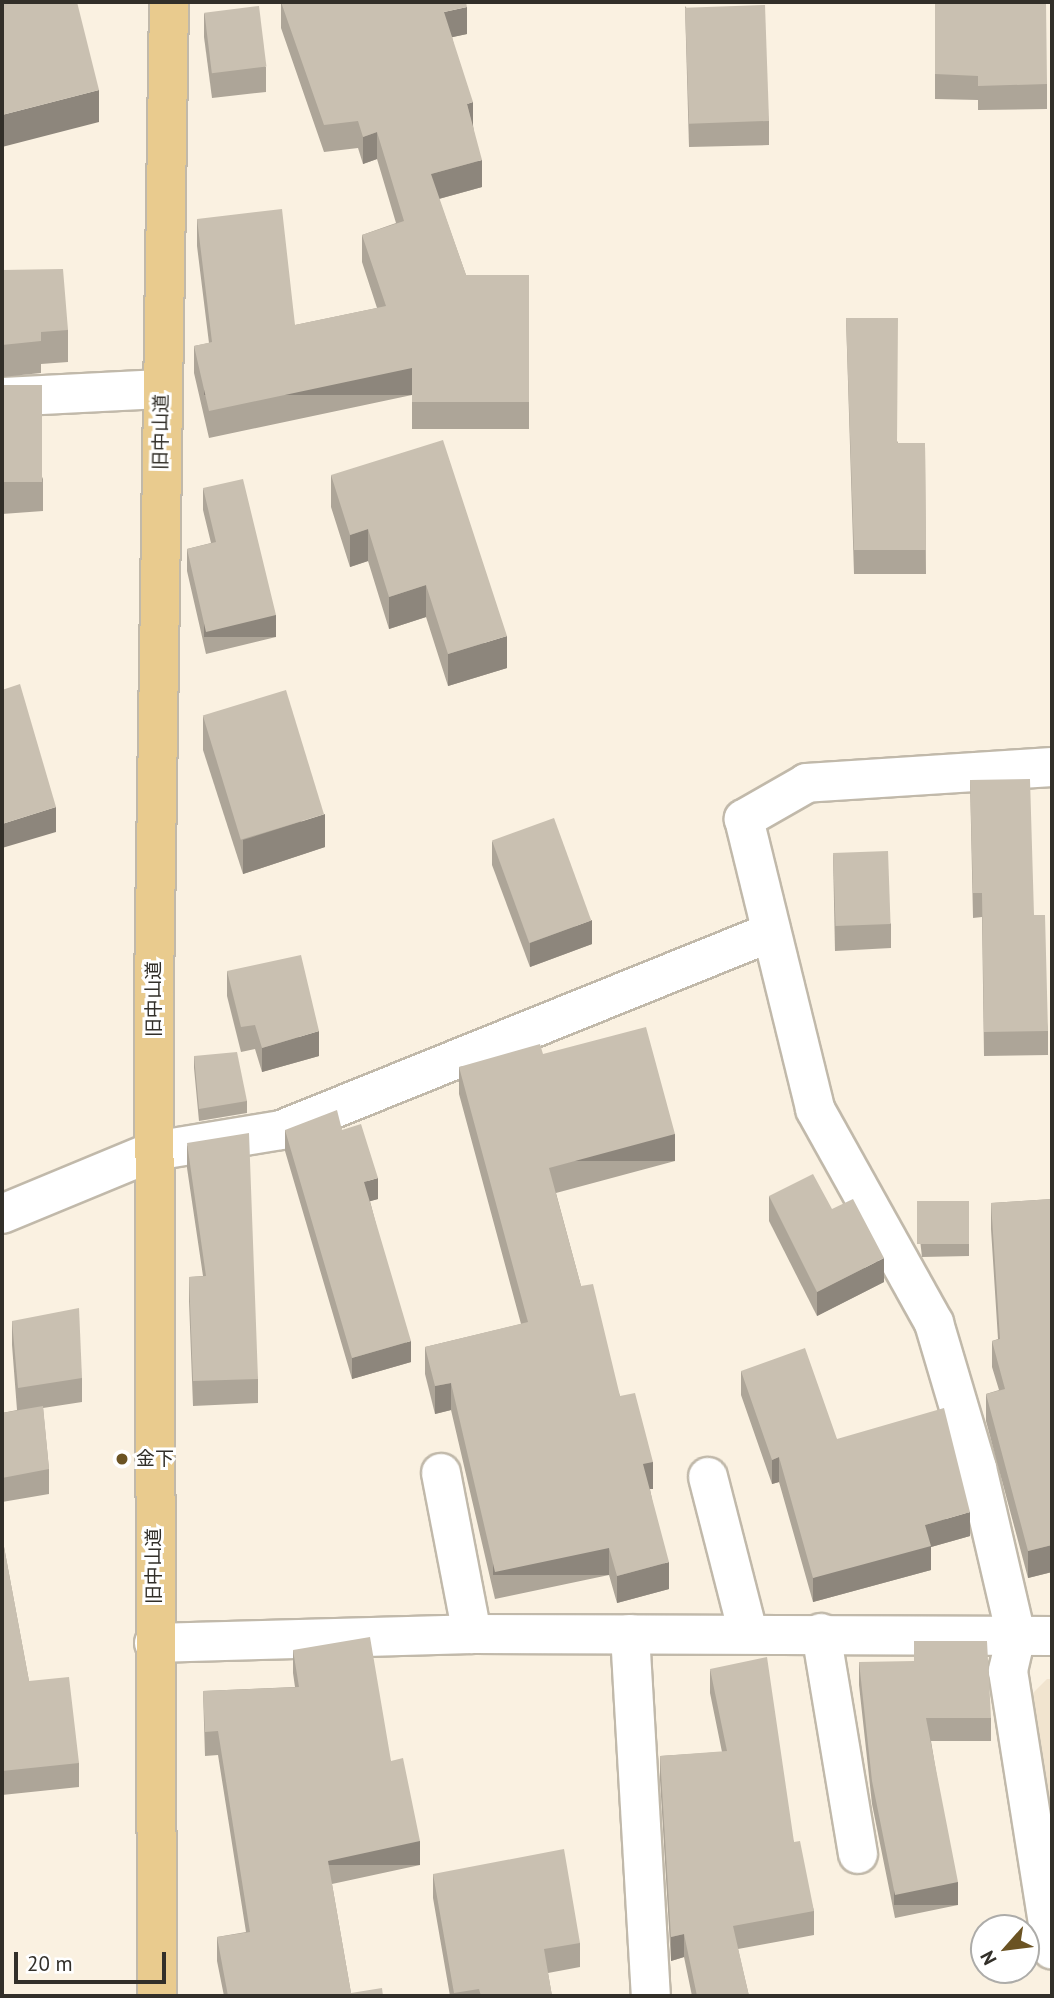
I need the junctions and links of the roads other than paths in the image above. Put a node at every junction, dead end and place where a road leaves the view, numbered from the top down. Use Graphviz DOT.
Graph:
graph roads {
  1 [pos="169,2"];
  2 [pos="162,389"];
  3 [pos="2,397"];
  4 [pos="1052,766"];
  5 [pos="769,933"];
  6 [pos="154,1151"];
  7 [pos="2,1214"];
  8 [pos="441,1473"];
  9 [pos="708,1477"];
  10 [pos="748,1633"];
  11 [pos="821,1633"];
  12 [pos="472,1634"];
  13 [pos="630,1634"];
  14 [pos="1034,1636"];
  15 [pos="154,1643"];
  16 [pos="858,1854"];
  17 [pos="1052,1950"];
  18 [pos="157,1996"];
  19 [pos="651,1996"];
  1 -- 2 [label="main road, 旧中山道"];
  2 -- 3 [label="street"];
  2 -- 6 [label="main road, 旧中山道"];
  4 -- 5 [label="street"];
  5 -- 6 [label="street"];
  5 -- 14 [label="street"];
  6 -- 7 [label="street"];
  6 -- 15 [label="main road, 旧中山道"];
  8 -- 12 [label="street"];
  9 -- 10 [label="street"];
  10 -- 11 [label="street"];
  10 -- 13 [label="street"];
  11 -- 14 [label="street"];
  11 -- 16 [label="street"];
  12 -- 13 [label="street"];
  12 -- 15 [label="street"];
  13 -- 19 [label="street"];
  14 -- 17 [label="street"];
  15 -- 18 [label="main road, 旧中山道"];
}
